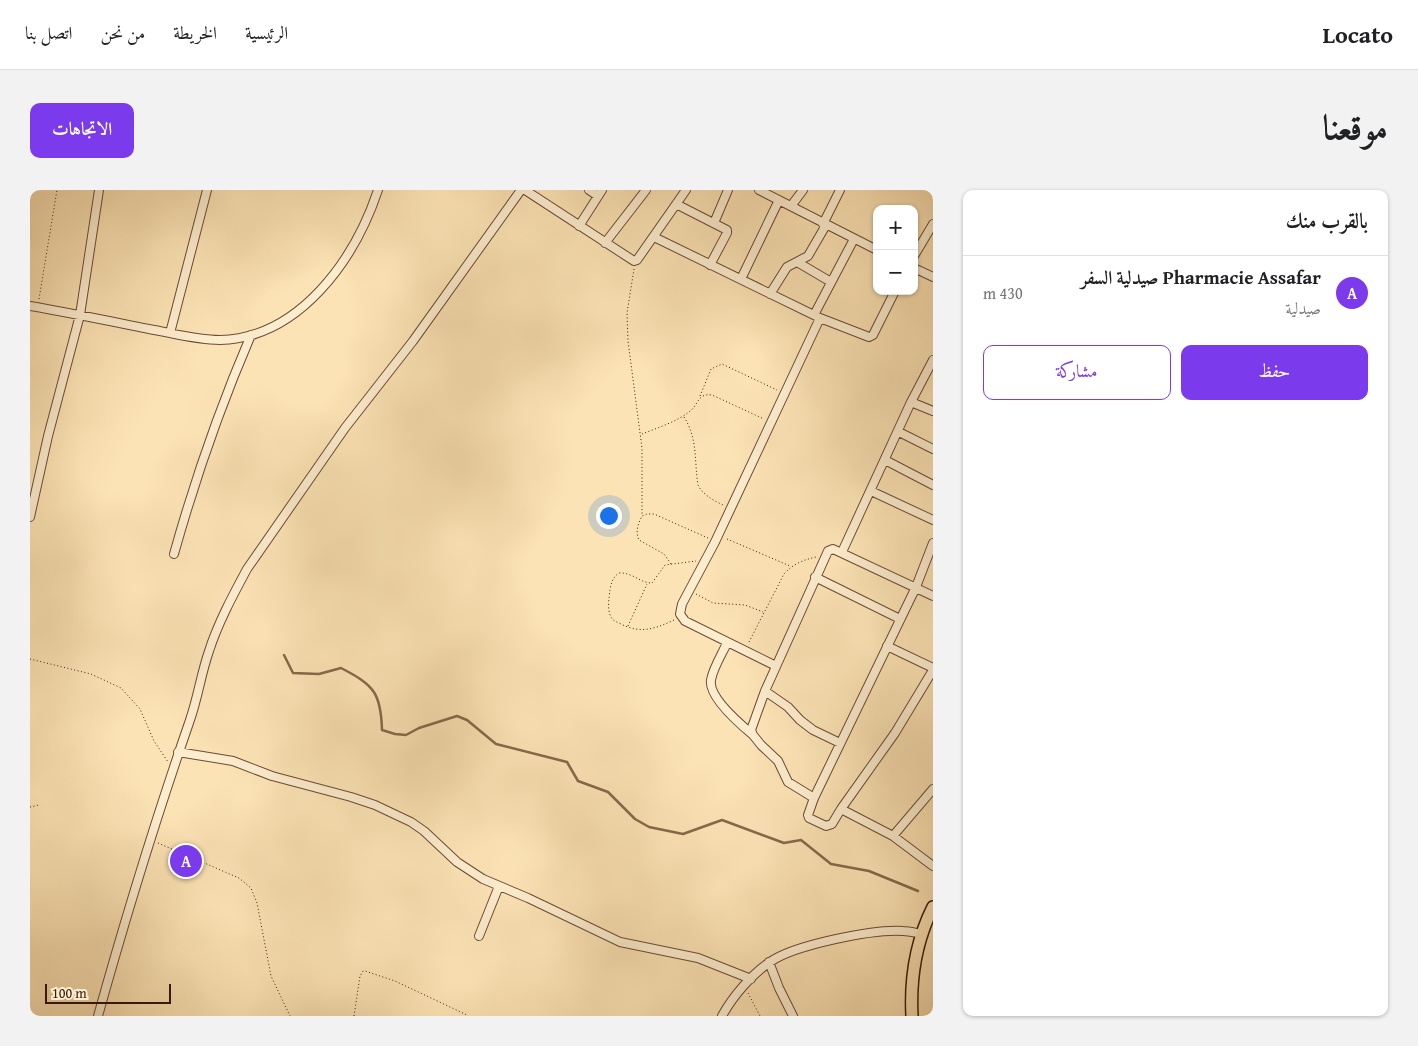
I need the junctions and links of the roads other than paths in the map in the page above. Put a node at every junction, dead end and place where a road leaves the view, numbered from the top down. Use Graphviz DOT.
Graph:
graph roads {
  1 [pos="100,190"];
  2 [pos="207,190"];
  3 [pos="378,190"];
  4 [pos="523,190"];
  5 [pos="590,190"];
  6 [pos="646,190"];
  7 [pos="728,190"];
  8 [pos="759,190"];
  9 [pos="803,190"];
  10 [pos="840,190"];
  11 [pos="683,191"];
  12 [pos="600,193"];
  13 [pos="779,200"];
  14 [pos="676,204"];
  15 [pos="791,206"];
  16 [pos="714,223"];
  17 [pos="824,224"];
  18 [pos="933,224"];
  19 [pos="578,226"];
  20 [pos="654,237"];
  21 [pos="854,239"];
  22 [pos="606,243"];
  23 [pos="873,248"];
  24 [pos="918,250"];
  25 [pos="797,262"];
  26 [pos="710,265"];
  27 [pos="918,270"];
  28 [pos="933,277"];
  29 [pos="741,279"];
  30 [pos="831,282"];
  31 [pos="770,294"];
  32 [pos="893,295"];
  33 [pos="34,306"];
  34 [pos="80,315"];
  35 [pos="817,316"];
  36 [pos="170,333"];
  37 [pos="251,335"];
  38 [pos="933,360"];
  39 [pos="929,374"];
  40 [pos="912,402"];
  41 [pos="933,411"];
  42 [pos="899,432"];
  43 [pos="933,449"];
  44 [pos="886,460"];
  45 [pos="933,485"];
  46 [pos="871,491"];
  47 [pos="30,517"];
  48 [pos="933,520"];
  49 [pos="933,544"];
  50 [pos="842,552"];
  51 [pos="174,554"];
  52 [pos="815,577"];
  53 [pos="916,587"];
  54 [pos="933,596"];
  55 [pos="900,619"];
  56 [pos="728,643"];
  57 [pos="887,646"];
  58 [pos="776,666"];
  59 [pos="933,669"];
  60 [pos="765,691"];
  61 [pos="753,735"];
  62 [pos="840,743"];
  63 [pos="178,752"];
  64 [pos="933,789"];
  65 [pos="814,798"];
  66 [pos="841,809"];
  67 [pos="893,836"];
  68 [pos="933,866"];
  69 [pos="500,886"];
  70 [pos="933,907"];
  71 [pos="922,934"];
  72 [pos="479,936"];
  73 [pos="769,962"];
  74 [pos="751,979"];
  75 [pos="98,1016"];
  76 [pos="722,1016"];
  77 [pos="793,1016"];
  78 [pos="912,1016"];
  1 -- 34 [label="street"];
  2 -- 36 [label="street"];
  3 -- 37 [label="street"];
  4 -- 19 [label="street"];
  4 -- 63 [label="street"];
  5 -- 12 [label="street"];
  6 -- 22 [label="street"];
  7 -- 16 [label="street"];
  8 -- 13 [label="street"];
  9 -- 15 [label="street"];
  10 -- 17 [label="street"];
  11 -- 14 [label="street"];
  12 -- 19 [label="street"];
  13 -- 15 [label="street"];
  13 -- 29 [label="street"];
  14 -- 16 [label="street"];
  14 -- 20 [label="street"];
  15 -- 17 [label="street"];
  16 -- 26 [label="street"];
  17 -- 21 [label="street"];
  17 -- 25 [label="street"];
  18 -- 24 [label="street"];
  19 -- 22 [label="street"];
  20 -- 22 [label="street"];
  20 -- 26 [label="street"];
  21 -- 23 [label="street"];
  21 -- 30 [label="street"];
  25 -- 30 [label="street"];
  25 -- 31 [label="street"];
  26 -- 29 [label="street"];
  27 -- 28 [label="street"];
  29 -- 31 [label="street"];
  30 -- 35 [label="street"];
  31 -- 35 [label="street"];
  32 -- 35 [label="street"];
  33 -- 34 [label="street"];
  34 -- 36 [label="street"];
  34 -- 47 [label="street"];
  35 -- 56 [label="street"];
  36 -- 37 [label="street"];
  37 -- 51 [label="street"];
  38 -- 39 [label="street"];
  39 -- 40 [label="street"];
  40 -- 41 [label="street"];
  40 -- 42 [label="street"];
  42 -- 43 [label="street"];
  42 -- 44 [label="street"];
  44 -- 45 [label="street"];
  44 -- 46 [label="street"];
  46 -- 48 [label="street"];
  46 -- 50 [label="street"];
  49 -- 53 [label="street"];
  50 -- 52 [label="street"];
  50 -- 53 [label="street"];
  52 -- 55 [label="street"];
  52 -- 58 [label="street"];
  53 -- 54 [label="street"];
  53 -- 55 [label="street"];
  55 -- 57 [label="street"];
  56 -- 58 [label="street"];
  56 -- 61 [label="street"];
  57 -- 59 [label="street"];
  57 -- 62 [label="street"];
  58 -- 60 [label="street"];
  59 -- 66 [label="street"];
  60 -- 61 [label="street"];
  60 -- 62 [label="street"];
  61 -- 65 [label="street"];
  62 -- 65 [label="street"];
  63 -- 69 [label="street"];
  63 -- 75 [label="street"];
  64 -- 67 [label="street"];
  65 -- 66 [label="street"];
  66 -- 67 [label="street"];
  67 -- 68 [label="street"];
  69 -- 72 [label="street"];
  69 -- 74 [label="street"];
  70 -- 71 [label="main road"];
  71 -- 73 [label="street"];
  71 -- 78 [label="main road"];
  73 -- 74 [label="street"];
  73 -- 77 [label="street"];
  74 -- 76 [label="street"];
}
